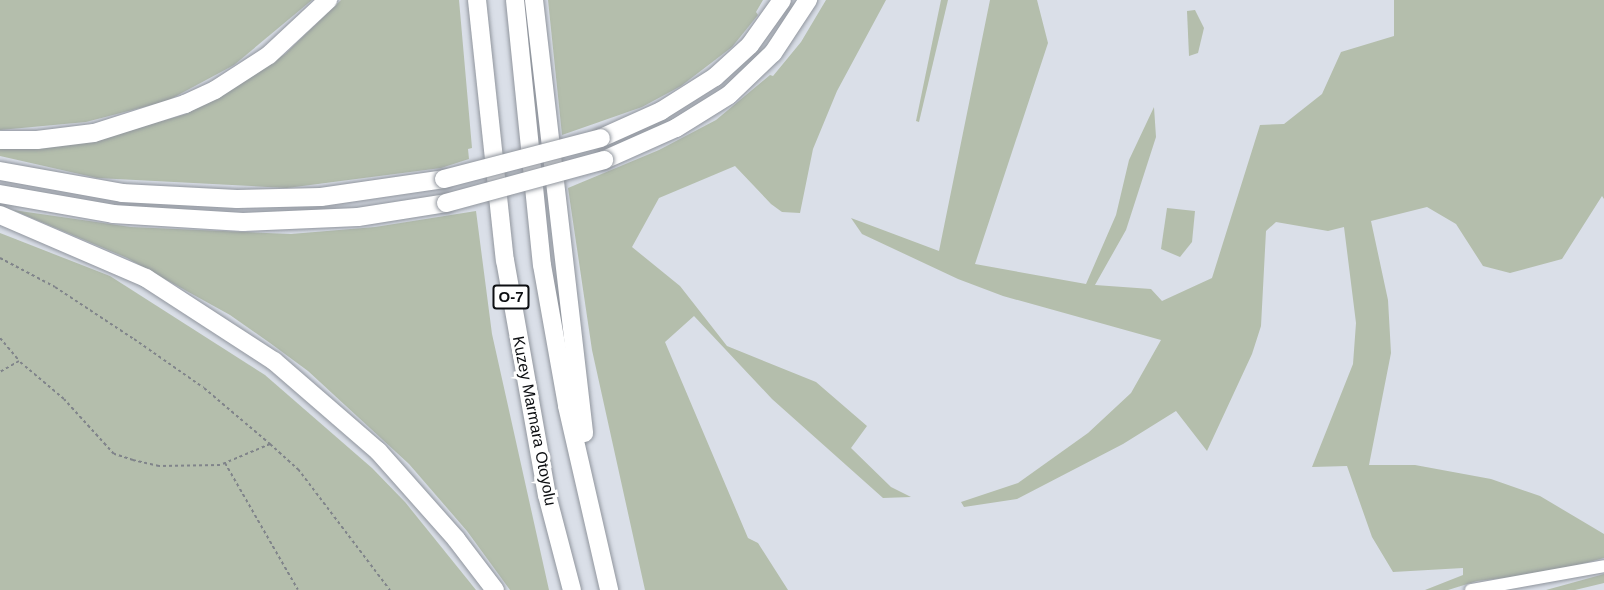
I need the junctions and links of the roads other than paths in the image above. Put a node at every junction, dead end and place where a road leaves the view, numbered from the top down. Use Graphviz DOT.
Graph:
graph roads {
  1 [pos="328,0"];
  2 [pos="477,0"];
  3 [pos="515,0"];
  4 [pos="534,0"];
  5 [pos="782,0"];
  6 [pos="808,0"];
  7 [pos="0,140"];
  8 [pos="0,171"];
  9 [pos="0,194"];
  10 [pos="0,215"];
  11 [pos="598,554"];
  12 [pos="1604,566"];
  13 [pos="495,590"];
  14 [pos="572,590"];
  15 [pos="609,590"];
  16 [pos="1471,590"];
  1 -- 7 [label="highway"];
  2 -- 14 [label="highway, Kuzey Marmara Otoyolu / O-7"];
  3 -- 11 [label="highway, O-7"];
  4 -- 11 [label="highway"];
  5 -- 8 [label="highway, bridge"];
  6 -- 9 [label="highway, bridge"];
  10 -- 13 [label="highway"];
  11 -- 15 [label="highway, O-7"];
  12 -- 16 [label="street"];
}
